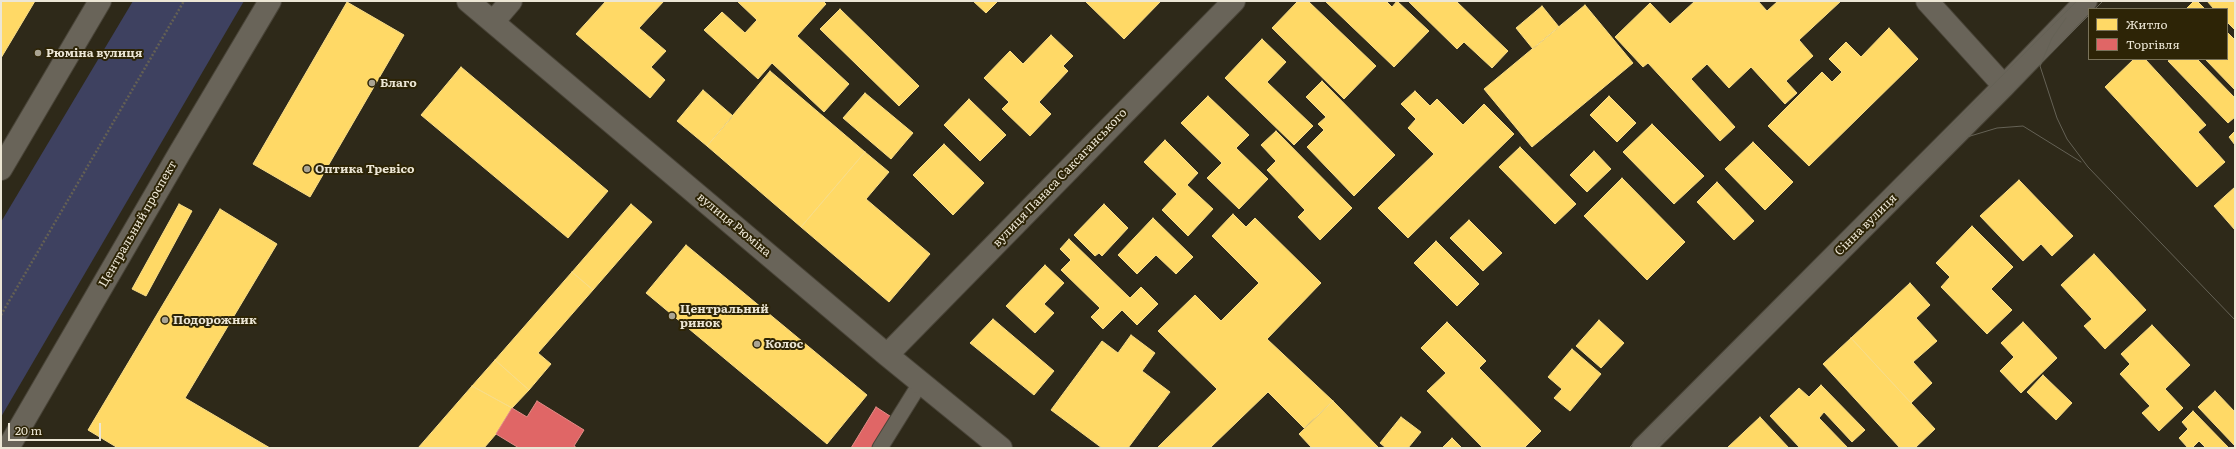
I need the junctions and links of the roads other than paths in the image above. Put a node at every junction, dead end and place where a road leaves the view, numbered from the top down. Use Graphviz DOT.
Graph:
graph roads {
  1 [pos="100,1"];
  2 [pos="270,1"];
  3 [pos="468,1"];
  4 [pos="511,1"];
  5 [pos="1234,1"];
  6 [pos="1926,1"];
  7 [pos="2086,1"];
  8 [pos="493,22"];
  9 [pos="2004,86"];
  10 [pos="1,169"];
  11 [pos="887,356"];
  12 [pos="921,382"];
  13 [pos="8,448"];
  14 [pos="880,448"];
  15 [pos="1001,448"];
  16 [pos="1643,448"];
  1 -- 10 [label="street"];
  2 -- 13 [label="street, Центральний проспект"];
  3 -- 8 [label="street, вулиця Рюміна"];
  4 -- 8 [label="street"];
  5 -- 11 [label="street, вулиця Панаса Саксаганського"];
  6 -- 9 [label="street"];
  7 -- 9 [label="street, Сінна вулиця"];
  8 -- 11 [label="street, вулиця Рюміна"];
  9 -- 16 [label="street, Сінна вулиця"];
  11 -- 12 [label="street, вулиця Рюміна"];
  12 -- 14 [label="lane"];
  12 -- 15 [label="street, вулиця Рюміна"];
}
